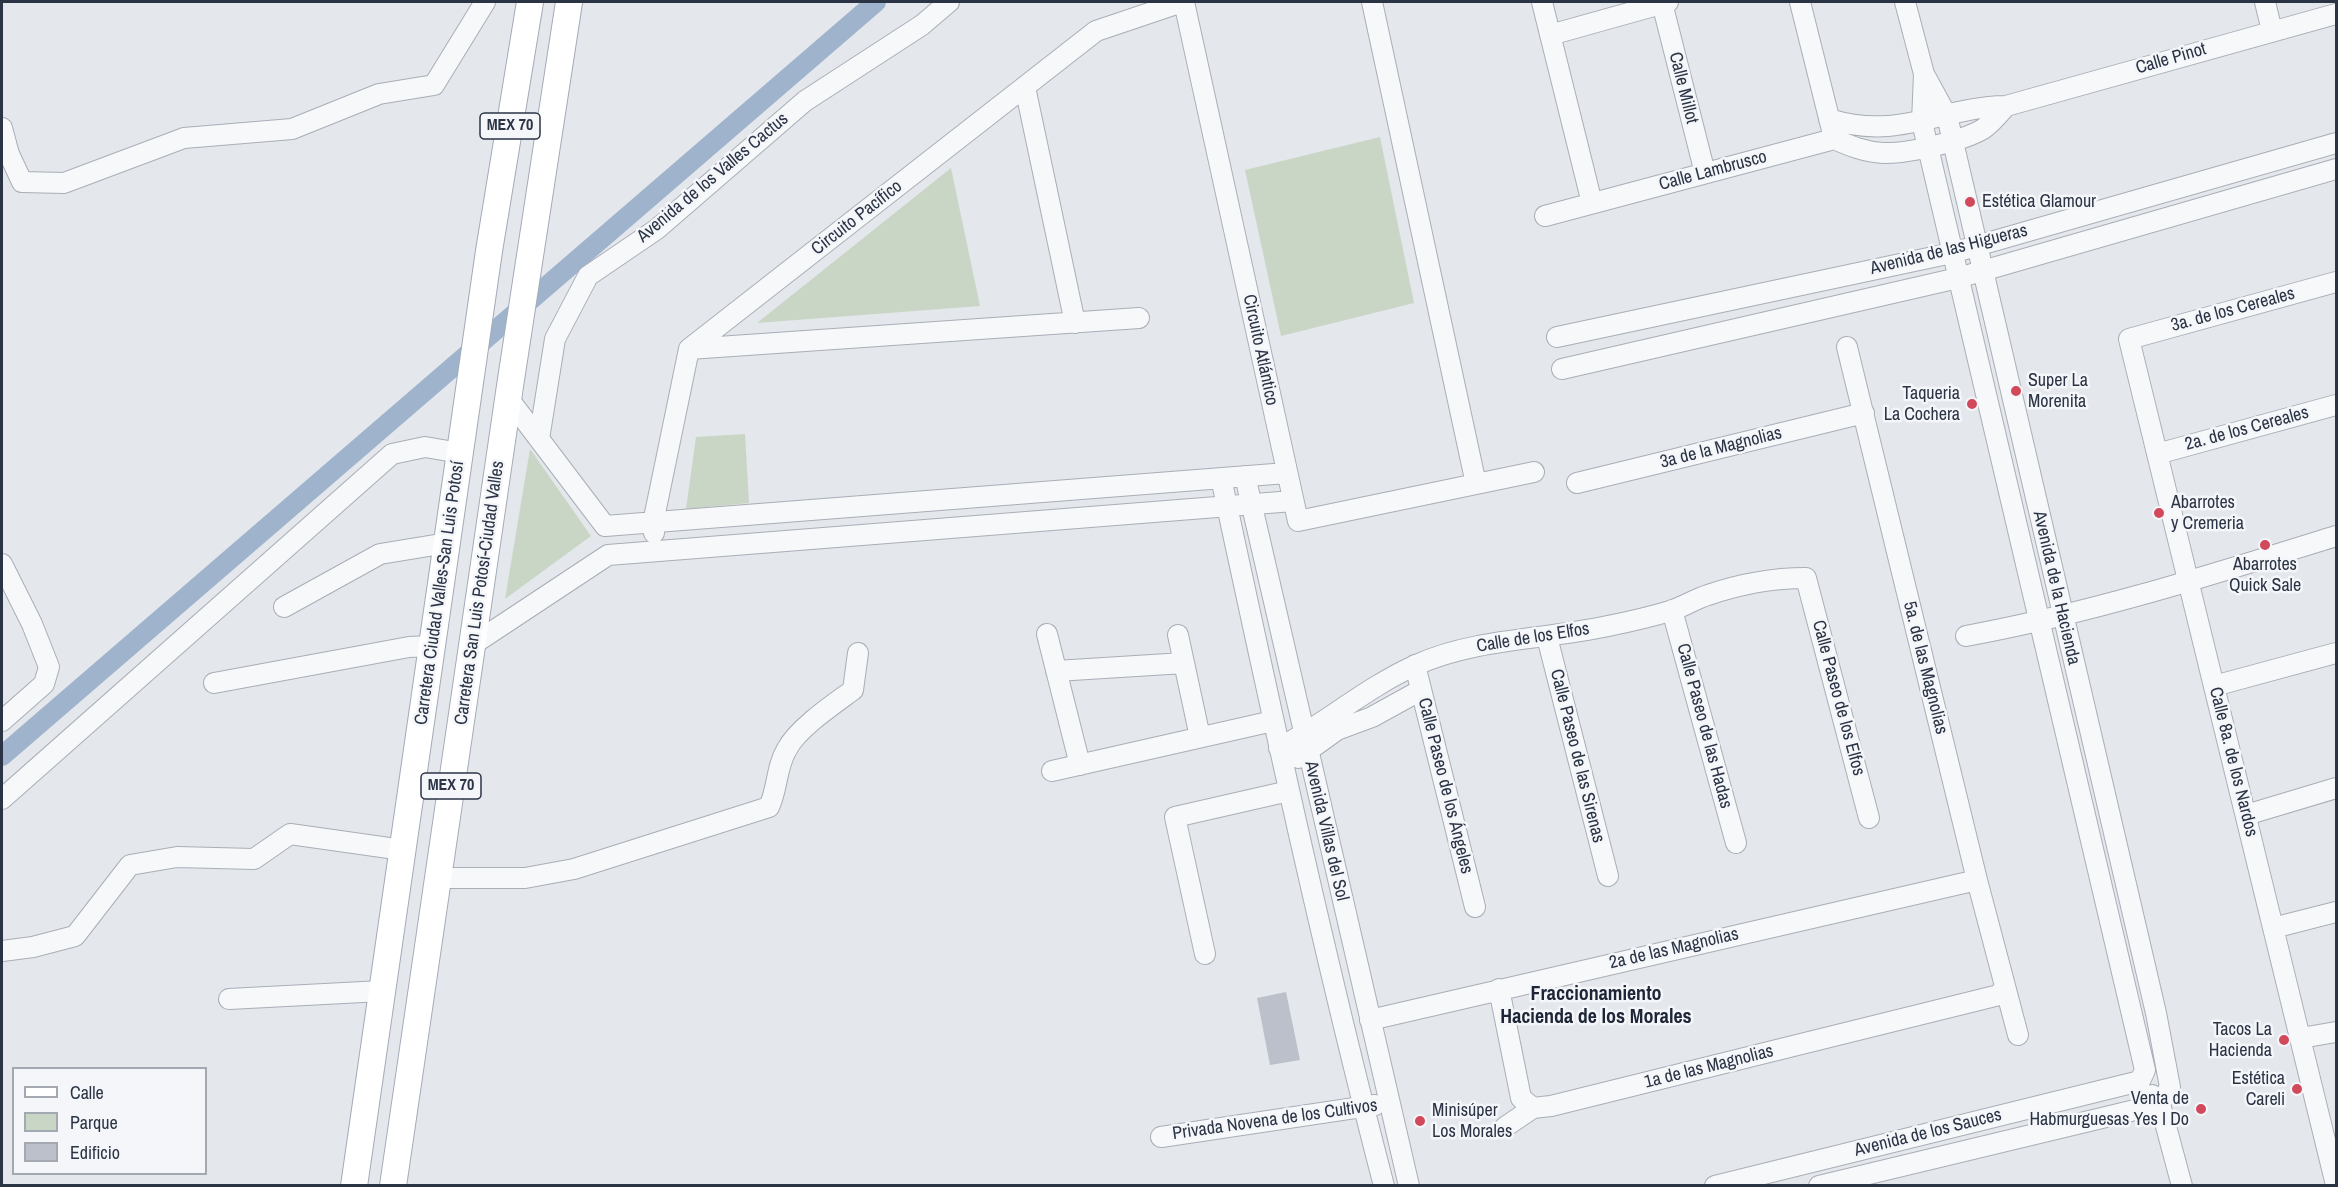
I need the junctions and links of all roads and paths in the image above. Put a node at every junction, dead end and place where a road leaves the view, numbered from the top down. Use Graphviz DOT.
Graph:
graph roads {
  1 [pos="485,2"];
  2 [pos="530,2"];
  3 [pos="569,2"];
  4 [pos="950,2"];
  5 [pos="1183,2"];
  6 [pos="1372,2"];
  7 [pos="1542,2"];
  8 [pos="1665,2"];
  9 [pos="1800,2"];
  10 [pos="1905,2"];
  11 [pos="2265,2"];
  12 [pos="2337,14"];
  13 [pos="1096,31"];
  14 [pos="2272,31"];
  15 [pos="1550,35"];
  16 [pos="1924,74"];
  17 [pos="1025,87"];
  18 [pos="2006,106"];
  19 [pos="1947,116"];
  20 [pos="1829,119"];
  21 [pos="1922,122"];
  22 [pos="2,128"];
  23 [pos="1834,138"];
  24 [pos="1952,141"];
  25 [pos="2337,143"];
  26 [pos="1928,146"];
  27 [pos="2337,169"];
  28 [pos="1705,173"];
  29 [pos="1592,203"];
  30 [pos="1545,216"];
  31 [pos="1976,246"];
  32 [pos="1952,253"];
  33 [pos="1982,271"];
  34 [pos="1958,278"];
  35 [pos="2337,282"];
  36 [pos="1688,309"];
  37 [pos="1139,318"];
  38 [pos="1075,323"];
  39 [pos="1557,337"];
  40 [pos="1696,338"];
  41 [pos="2129,339"];
  42 [pos="1847,347"];
  43 [pos="689,349"];
  44 [pos="1562,369"];
  45 [pos="509,392"];
  46 [pos="2337,405"];
  47 [pos="1864,413"];
  48 [pos="539,439"];
  49 [pos="460,453"];
  50 [pos="2157,454"];
  51 [pos="1534,472"];
  52 [pos="1287,473"];
  53 [pos="1245,476"];
  54 [pos="1221,478"];
  55 [pos="1577,483"];
  56 [pos="1476,484"];
  57 [pos="1293,501"];
  58 [pos="892,504"];
  59 [pos="1251,505"];
  60 [pos="1228,507"];
  61 [pos="653,523"];
  62 [pos="605,526"];
  63 [pos="894,532"];
  64 [pos="2337,536"];
  65 [pos="447,543"];
  66 [pos="656,552"];
  67 [pos="608,555"];
  68 [pos="2,564"];
  69 [pos="1806,578"];
  70 [pos="2188,582"];
  71 [pos="284,607"];
  72 [pos="1672,610"];
  73 [pos="2062,616"];
  74 [pos="2039,622"];
  75 [pos="1047,634"];
  76 [pos="1178,635"];
  77 [pos="1966,636"];
  78 [pos="1547,637"];
  79 [pos="472,645"];
  80 [pos="432,646"];
  81 [pos="858,653"];
  82 [pos="2337,653"];
  83 [pos="1184,663"];
  84 [pos="1415,665"];
  85 [pos="1056,670"];
  86 [pos="214,683"];
  87 [pos="2214,686"];
  88 [pos="1421,690"];
  89 [pos="2,721"];
  90 [pos="1273,721"];
  91 [pos="1200,737"];
  92 [pos="1305,743"];
  93 [pos="1279,748"];
  94 [pos="1080,765"];
  95 [pos="1284,768"];
  96 [pos="1052,771"];
  97 [pos="2337,788"];
  98 [pos="1289,791"];
  99 [pos="2,799"];
  100 [pos="2246,815"];
  101 [pos="1869,818"];
  102 [pos="1736,843"];
  103 [pos="403,850"];
  104 [pos="1608,876"];
  105 [pos="438,878"];
  106 [pos="1977,880"];
  107 [pos="1475,907"];
  108 [pos="2337,912"];
  109 [pos="2273,928"];
  110 [pos="2,951"];
  111 [pos="1205,954"];
  112 [pos="2004,988"];
  113 [pos="1499,989"];
  114 [pos="382,992"];
  115 [pos="229,999"];
  116 [pos="1370,1020"];
  117 [pos="2337,1032"];
  118 [pos="2018,1035"];
  119 [pos="2301,1038"];
  120 [pos="2140,1081"];
  121 [pos="1390,1103"];
  122 [pos="2160,1104"];
  123 [pos="1363,1107"];
  124 [pos="1533,1108"];
  125 [pos="1505,1127"];
  126 [pos="1161,1137"];
  127 [pos="1778,1178"];
  128 [pos="354,1185"];
  129 [pos="393,1185"];
  130 [pos="1384,1185"];
  131 [pos="1410,1185"];
  132 [pos="1715,1185"];
  133 [pos="1820,1185"];
  134 [pos="2182,1185"];
  135 [pos="2337,1185"];
  1 -- 22 [label="street"];
  2 -- 49 [label="main road, Carretera Ciudad Valles-San Luis Potosí / MEX 70"];
  3 -- 45 [label="main road, Carretera San Luis Potosí-Ciudad Valles / MEX 70"];
  4 -- 48 [label="street, Avenida de los Valles Cactus"];
  5 -- 13 [label="street, Circuito Atlántico"];
  5 -- 52 [label="street, Circuito Atlántico"];
  6 -- 56 [label="street"];
  7 -- 15 [label="street"];
  8 -- 15 [label="street"];
  8 -- 28 [label="street, Calle Millot"];
  9 -- 20 [label="street"];
  10 -- 16 [label="street, Avenida de la Hacienda"];
  11 -- 14 [label="street"];
  12 -- 14 [label="street, Calle Pinot"];
  13 -- 17 [label="street, Circuito Pacífico"];
  14 -- 18 [label="street, Calle Pinot"];
  15 -- 29 [label="street"];
  16 -- 19 [label="street, Avenida de la Hacienda"];
  16 -- 21 [label="street, Avenida de la Hacienda"];
  17 -- 38 [label="street"];
  17 -- 43 [label="street, Circuito Pacífico"];
  18 -- 19 [label="street, Calle Pinot"];
  18 -- 24 [label="street"];
  19 -- 21 [label="street, Calle Pinot"];
  19 -- 24 [label="street, Avenida de la Hacienda"];
  20 -- 21 [label="street"];
  20 -- 23 [label="street"];
  21 -- 26 [label="street, Avenida de la Hacienda"];
  23 -- 26 [label="street"];
  23 -- 28 [label="street, Calle Lambrusco"];
  24 -- 26 [label="street"];
  24 -- 31 [label="street, Avenida de la Hacienda"];
  25 -- 31 [label="street, Avenida de las Higueras"];
  26 -- 32 [label="street, Avenida de la Hacienda"];
  27 -- 33 [label="street, Avenida de las Higueras"];
  28 -- 29 [label="street, Calle Lambrusco"];
  29 -- 30 [label="street, Calle Lambrusco"];
  31 -- 32 [label="street, Avenida de las Higueras"];
  31 -- 33 [label="street, Avenida de la Hacienda"];
  32 -- 34 [label="street, Avenida de la Hacienda"];
  32 -- 36 [label="street, Avenida de las Higueras"];
  33 -- 34 [label="street, Avenida de las Higueras"];
  33 -- 73 [label="street, Avenida de la Hacienda"];
  34 -- 40 [label="street, Avenida de las Higueras"];
  34 -- 74 [label="street, Avenida de la Hacienda"];
  35 -- 41 [label="street, 3a. de los Cereales"];
  36 -- 39 [label="street, Avenida de las Higueras"];
  36 -- 40 [label="street"];
  37 -- 38 [label="street"];
  38 -- 43 [label="street"];
  40 -- 44 [label="street, Avenida de las Higueras"];
  41 -- 50 [label="street, Calle 8a. de los Nardos"];
  42 -- 47 [label="street, 5a. de las Magnolias"];
  43 -- 61 [label="street"];
  45 -- 48 [label="street"];
  45 -- 79 [label="main road, Carretera San Luis Potosí-Ciudad Valles / MEX 70"];
  46 -- 50 [label="street, 2a. de los Cereales"];
  47 -- 55 [label="street, 3a de la Magnolias"];
  47 -- 106 [label="street, 5a. de las Magnolias"];
  48 -- 62 [label="street"];
  49 -- 65 [label="main road, Carretera Ciudad Valles-San Luis Potosí / MEX 70"];
  49 -- 99 [label="street"];
  50 -- 70 [label="street, Calle 8a. de los Nardos"];
  51 -- 56 [label="street, Circuito Atlántico"];
  52 -- 53 [label="street"];
  52 -- 57 [label="street, Circuito Atlántico"];
  53 -- 54 [label="street"];
  53 -- 59 [label="street, Avenida Villas del Sol"];
  54 -- 58 [label="street"];
  54 -- 60 [label="street, Avenida Villas del Sol"];
  56 -- 57 [label="street, Circuito Atlántico"];
  57 -- 59 [label="street"];
  58 -- 61 [label="street"];
  58 -- 63 [label="street"];
  59 -- 60 [label="street"];
  59 -- 92 [label="street, Avenida Villas del Sol"];
  60 -- 63 [label="street"];
  60 -- 90 [label="street, Avenida Villas del Sol"];
  61 -- 62 [label="street"];
  61 -- 66 [label="street"];
  62 -- 67 [label="street"];
  63 -- 66 [label="street"];
  64 -- 70 [label="street"];
  65 -- 71 [label="street"];
  65 -- 80 [label="main road, Carretera Ciudad Valles-San Luis Potosí / MEX 70"];
  66 -- 67 [label="street"];
  67 -- 79 [label="street"];
  68 -- 89 [label="street"];
  69 -- 72 [label="street, Calle de los Elfos"];
  69 -- 101 [label="street, Calle Paseo de los Elfos"];
  70 -- 73 [label="street"];
  70 -- 87 [label="street, Calle 8a. de los Nardos"];
  72 -- 78 [label="street, Calle de los Elfos"];
  72 -- 102 [label="street, Calle Paseo de las Hadas"];
  73 -- 74 [label="street"];
  73 -- 122 [label="street, Avenida de la Hacienda"];
  74 -- 77 [label="street"];
  74 -- 120 [label="street, Avenida de la Hacienda"];
  75 -- 85 [label="street"];
  76 -- 83 [label="street"];
  78 -- 84 [label="street, Calle de los Elfos"];
  78 -- 104 [label="street, Calle Paseo de las Sirenas"];
  79 -- 105 [label="main road, Carretera San Luis Potosí-Ciudad Valles / MEX 70"];
  80 -- 86 [label="street"];
  80 -- 103 [label="main road, Carretera Ciudad Valles-San Luis Potosí / MEX 70"];
  81 -- 105 [label="street"];
  82 -- 87 [label="street"];
  83 -- 85 [label="street"];
  83 -- 91 [label="street"];
  84 -- 88 [label="street, Calle Paseo de los Ángeles"];
  84 -- 92 [label="street, Calle de los Elfos"];
  85 -- 94 [label="street"];
  87 -- 100 [label="street, Calle 8a. de los Nardos"];
  88 -- 92 [label="street, Calle de los Elfos"];
  88 -- 107 [label="street, Calle Paseo de los Ángeles"];
  90 -- 91 [label="street"];
  90 -- 93 [label="street, Avenida Villas del Sol"];
  91 -- 94 [label="street"];
  92 -- 93 [label="street, Calle de los Elfos"];
  92 -- 95 [label="street, Calle de los Elfos"];
  92 -- 116 [label="street, Avenida Villas del Sol"];
  93 -- 95 [label="street, Avenida Villas del Sol"];
  94 -- 96 [label="street"];
  95 -- 98 [label="street, Avenida Villas del Sol"];
  97 -- 100 [label="street"];
  98 -- 111 [label="street"];
  98 -- 123 [label="street, Avenida Villas del Sol"];
  100 -- 109 [label="street, Calle 8a. de los Nardos"];
  103 -- 110 [label="street"];
  103 -- 114 [label="main road, Carretera Ciudad Valles-San Luis Potosí / MEX 70"];
  105 -- 129 [label="main road, Carretera San Luis Potosí-Ciudad Valles / MEX 70"];
  106 -- 112 [label="street, 5a. de las Magnolias"];
  106 -- 113 [label="street, 2a de las Magnolias"];
  108 -- 109 [label="street"];
  109 -- 119 [label="street, Calle 8a. de los Nardos"];
  112 -- 118 [label="street, 5a. de las Magnolias"];
  112 -- 124 [label="street, 1a de las Magnolias"];
  113 -- 116 [label="street, 2a de las Magnolias"];
  113 -- 124 [label="street"];
  114 -- 115 [label="street"];
  114 -- 128 [label="main road, Carretera Ciudad Valles-San Luis Potosí / MEX 70"];
  116 -- 121 [label="street, Avenida Villas del Sol"];
  117 -- 119 [label="street"];
  119 -- 135 [label="street, Calle 8a. de los Nardos"];
  120 -- 122 [label="street"];
  120 -- 127 [label="street, Avenida de los Sauces"];
  121 -- 123 [label="street, Privada Novena de los Cultivos"];
  121 -- 131 [label="street, Avenida Villas del Sol"];
  122 -- 133 [label="street, Avenida de los Sauces"];
  122 -- 134 [label="street"];
  123 -- 126 [label="street, Privada Novena de los Cultivos"];
  123 -- 130 [label="street, Avenida Villas del Sol"];
  124 -- 125 [label="street"];
  127 -- 132 [label="street, Avenida de los Sauces"];
}
